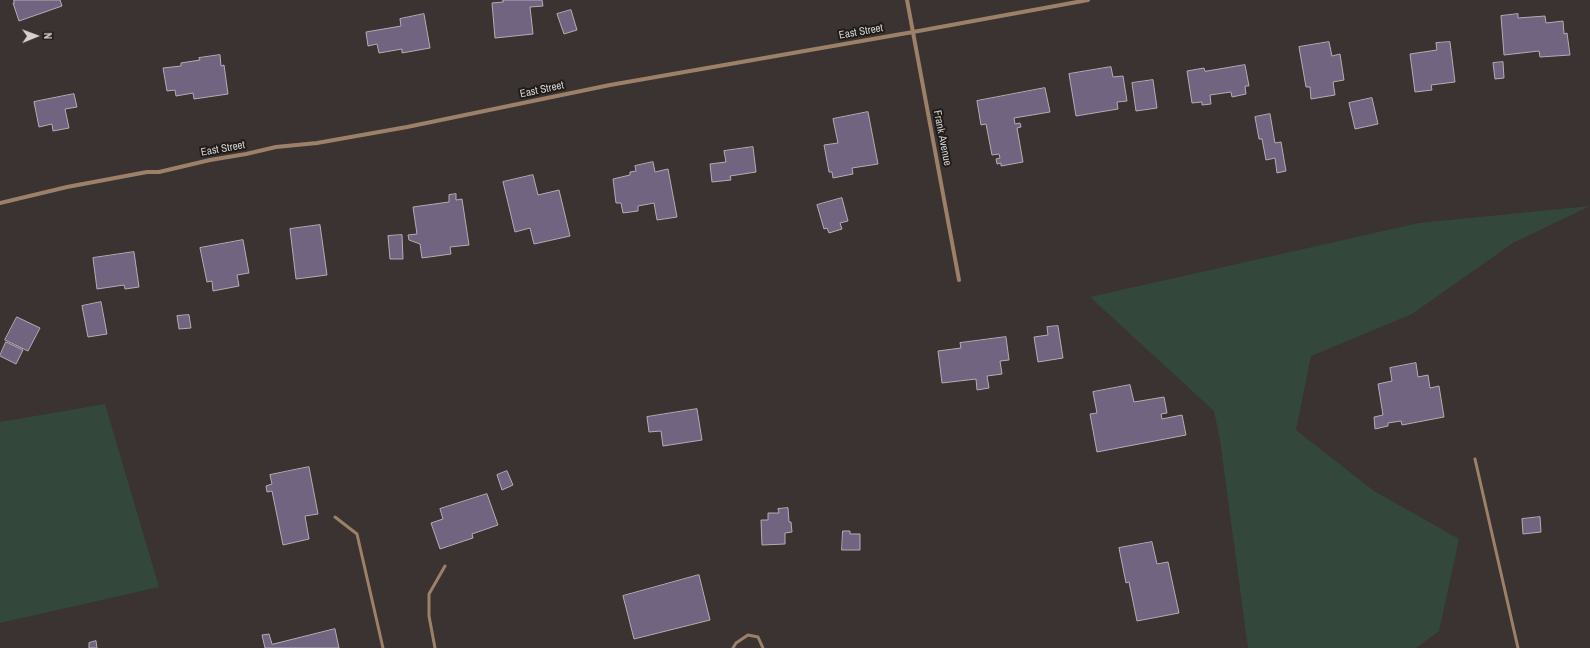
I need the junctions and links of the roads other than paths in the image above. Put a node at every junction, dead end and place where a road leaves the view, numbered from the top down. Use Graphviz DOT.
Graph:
graph roads {
  1 [pos="907,0"];
  2 [pos="1088,0"];
  3 [pos="913,32"];
  4 [pos="0,203"];
  5 [pos="959,280"];
  6 [pos="1475,458"];
  7 [pos="335,517"];
  8 [pos="444,566"];
  9 [pos="383,648"];
  10 [pos="436,648"];
  11 [pos="733,648"];
  12 [pos="763,648"];
  13 [pos="1518,648"];
  1 -- 3 [label="street, Frank Avenue"];
  2 -- 3 [label="street, East Street"];
  3 -- 4 [label="street, East Street"];
  3 -- 5 [label="street, Frank Avenue"];
  6 -- 13 [label="lane"];
  7 -- 9 [label="lane"];
  8 -- 10 [label="lane"];
  11 -- 12 [label="lane"];
}
